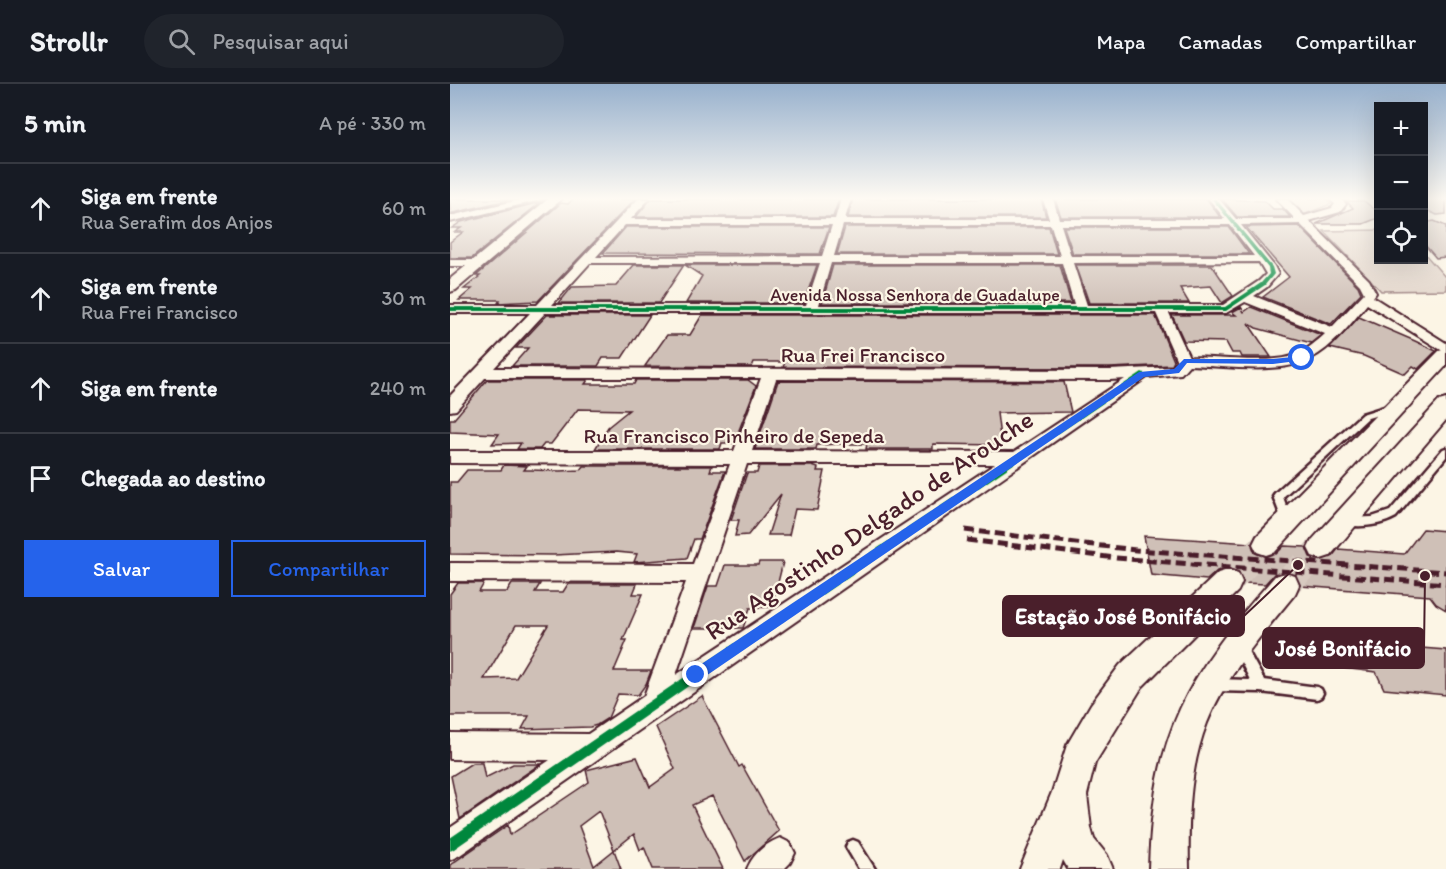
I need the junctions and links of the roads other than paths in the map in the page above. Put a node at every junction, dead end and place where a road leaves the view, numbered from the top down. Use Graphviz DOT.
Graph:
graph roads {
  1 [pos="512,236"];
  2 [pos="610,236"];
  3 [pos="834,236"];
  4 [pos="1059,236"];
  5 [pos="1243,236"];
  6 [pos="1317,236"];
  7 [pos="588,260"];
  8 [pos="826,260"];
  9 [pos="1066,260"];
  10 [pos="1263,260"];
  11 [pos="450,263"];
  12 [pos="479,263"];
  13 [pos="450,287"];
  14 [pos="1245,297"];
  15 [pos="1366,298"];
  16 [pos="450,309"];
  17 [pos="541,309"];
  18 [pos="811,309"];
  19 [pos="1082,310"];
  20 [pos="1161,310"];
  21 [pos="1333,332"];
  22 [pos="1446,350"];
  23 [pos="1446,355"];
  24 [pos="1184,361"];
  25 [pos="480,373"];
  26 [pos="1142,374"];
  27 [pos="770,375"];
  28 [pos="450,406"];
  29 [pos="1446,406"];
  30 [pos="1446,451"];
  31 [pos="450,457"];
  32 [pos="741,458"];
  33 [pos="1018,458"];
  34 [pos="1344,522"];
  35 [pos="1266,544"];
  36 [pos="1321,548"];
  37 [pos="450,572"];
  38 [pos="700,573"];
  39 [pos="1228,582"];
  40 [pos="1285,585"];
  41 [pos="1236,642"];
  42 [pos="1208,685"];
  43 [pos="1260,686"];
  44 [pos="1317,693"];
  45 [pos="653,705"];
  46 [pos="450,746"];
  47 [pos="592,747"];
  48 [pos="1070,792"];
  49 [pos="450,845"];
  50 [pos="853,847"];
  51 [pos="1169,853"];
  52 [pos="867,869"];
  53 [pos="1040,869"];
  54 [pos="1093,869"];
  55 [pos="1150,869"];
  1 -- 12 [label="main road"];
  2 -- 7 [label="street"];
  3 -- 8 [label="street"];
  4 -- 9 [label="street"];
  5 -- 10 [label="street"];
  6 -- 15 [label="street"];
  7 -- 8 [label="street"];
  7 -- 17 [label="street"];
  8 -- 9 [label="street"];
  8 -- 18 [label="street"];
  9 -- 10 [label="street"];
  9 -- 19 [label="street"];
  10 -- 14 [label="street, Avenida Nossa Senhora de Guadalupe"];
  11 -- 12 [label="street"];
  12 -- 13 [label="main road"];
  14 -- 20 [label="street, Avenida Nossa Senhora de Guadalupe"];
  14 -- 21 [label="street"];
  15 -- 21 [label="street"];
  15 -- 22 [label="street"];
  16 -- 17 [label="street, Avenida Nossa Senhora de Guadalupe"];
  17 -- 18 [label="street, Avenida Nossa Senhora de Guadalupe"];
  17 -- 25 [label="street"];
  18 -- 19 [label="street, Avenida Nossa Senhora de Guadalupe"];
  19 -- 20 [label="street, Avenida Nossa Senhora de Guadalupe"];
  20 -- 24 [label="street"];
  21 -- 24 [label="street"];
  23 -- 35 [label="main road"];
  24 -- 26 [label="street, Rua Frei Francisco"];
  25 -- 27 [label="street, Rua Frei Francisco"];
  25 -- 28 [label="street"];
  26 -- 27 [label="street, Rua Frei Francisco"];
  26 -- 33 [label="street, Rua Agostinho Delgado de Arouche"];
  27 -- 32 [label="street"];
  29 -- 34 [label="main road"];
  30 -- 34 [label="lane"];
  31 -- 32 [label="street, Rua Francisco Pinheiro de Sepeda"];
  32 -- 33 [label="street, Rua Francisco Pinheiro de Sepeda"];
  32 -- 38 [label="street"];
  33 -- 45 [label="street, Rua Agostinho Delgado de Arouche"];
  34 -- 36 [label="main road"];
  37 -- 38 [label="street"];
  38 -- 45 [label="street"];
  39 -- 48 [label="main road"];
  40 -- 41 [label="main road"];
  41 -- 42 [label="main road"];
  41 -- 43 [label="lane"];
  42 -- 43 [label="lane"];
  42 -- 51 [label="main road"];
  43 -- 44 [label="lane"];
  45 -- 47 [label="street, Rua Agostinho Delgado de Arouche"];
  46 -- 47 [label="street"];
  47 -- 49 [label="street, Rua Agostinho Delgado de Arouche"];
  48 -- 53 [label="main road"];
  48 -- 54 [label="main road"];
  50 -- 52 [label="lane"];
  51 -- 55 [label="main road"];
}
